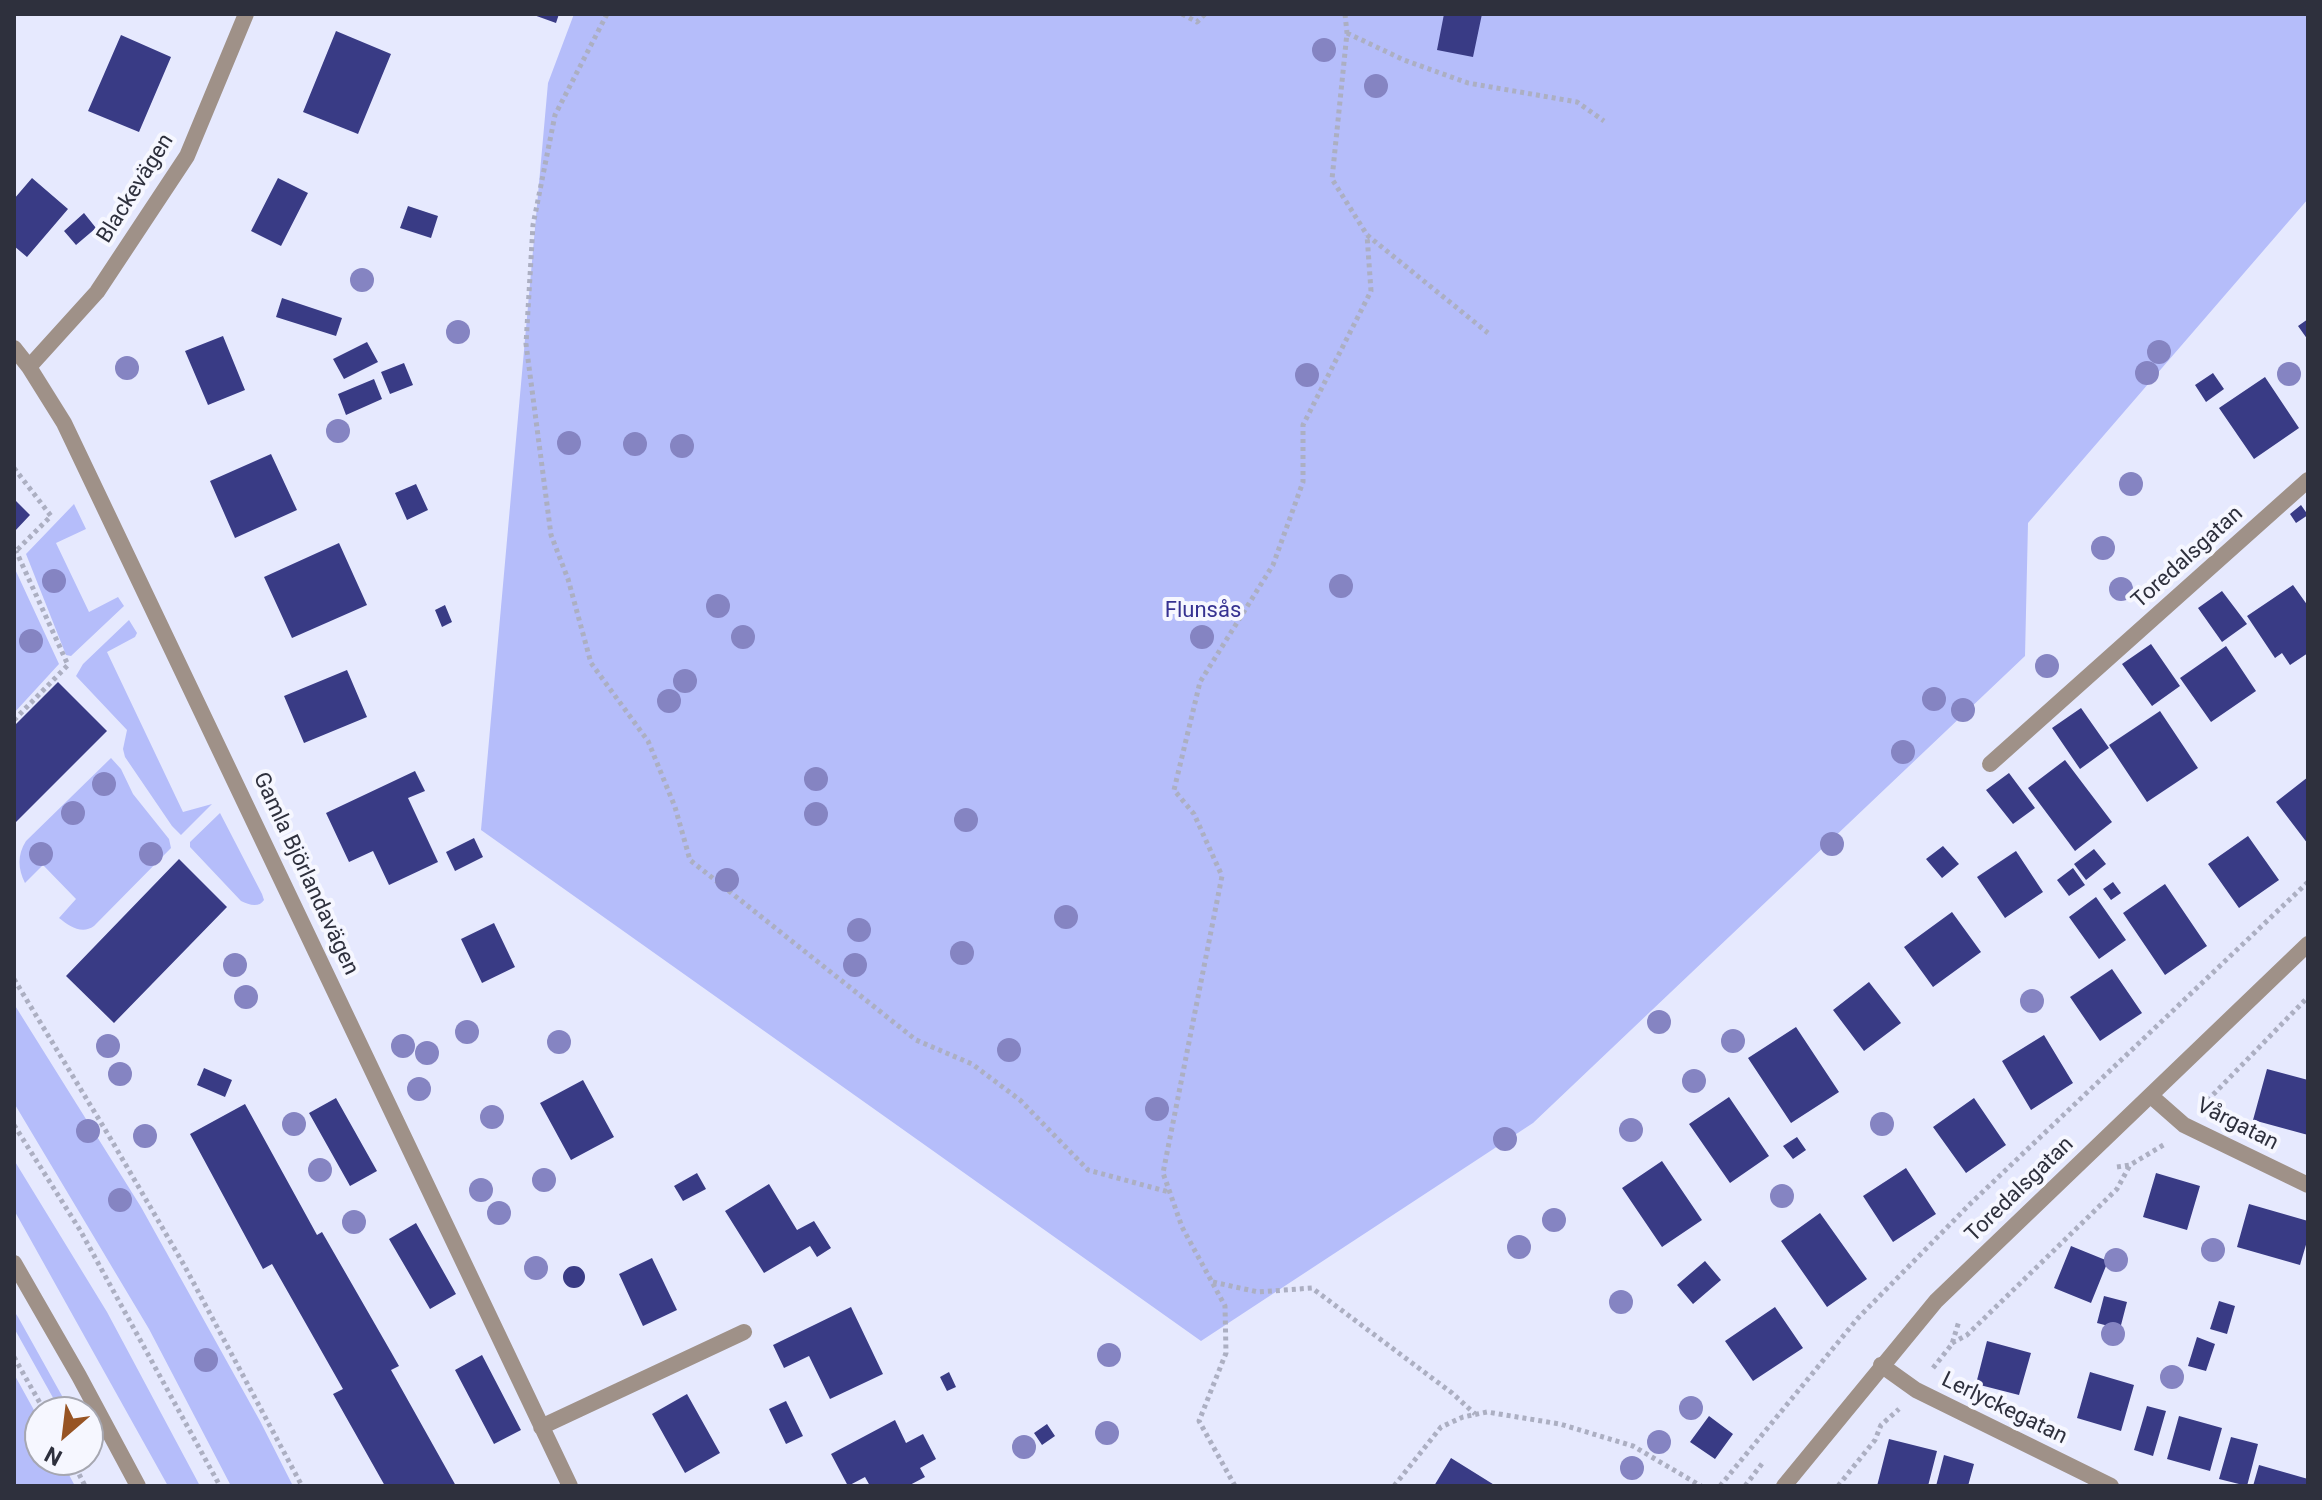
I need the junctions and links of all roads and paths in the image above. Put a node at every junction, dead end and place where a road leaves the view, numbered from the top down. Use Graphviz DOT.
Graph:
graph roads {
  1 [pos="246,14"];
  2 [pos="607,14"];
  3 [pos="1182,14"];
  4 [pos="1205,14"];
  5 [pos="1345,14"];
  6 [pos="1347,33"];
  7 [pos="1604,121"];
  8 [pos="1367,235"];
  9 [pos="1488,333"];
  10 [pos="14,348"];
  11 [pos="29,367"];
  12 [pos="14,468"];
  13 [pos="2308,480"];
  14 [pos="15,552"];
  15 [pos="14,720"];
  16 [pos="1990,764"];
  17 [pos="2308,882"];
  18 [pos="2308,944"];
  19 [pos="14,979"];
  20 [pos="2308,997"];
  21 [pos="2151,1096"];
  22 [pos="14,1125"];
  23 [pos="2184,1125"];
  24 [pos="2308,1185"];
  25 [pos="1169,1192"];
  26 [pos="14,1263"];
  27 [pos="1212,1282"];
  28 [pos="744,1332"];
  29 [pos="1952,1344"];
  30 [pos="14,1357"];
  31 [pos="1881,1365"];
  32 [pos="36,1396"];
  33 [pos="1475,1414"];
  34 [pos="1881,1425"];
  35 [pos="541,1427"];
  36 [pos="138,1486"];
  37 [pos="220,1486"];
  38 [pos="302,1486"];
  39 [pos="570,1486"];
  40 [pos="1235,1486"];
  41 [pos="1394,1486"];
  42 [pos="1701,1486"];
  43 [pos="1720,1486"];
  44 [pos="1784,1486"];
  45 [pos="1838,1486"];
  46 [pos="2111,1486"];
  1 -- 11 [label="street, Blackevägen"];
  2 -- 25 [label="path"];
  3 -- 4 [label="path"];
  5 -- 6 [label="path"];
  6 -- 7 [label="path"];
  6 -- 8 [label="path"];
  8 -- 9 [label="path"];
  8 -- 25 [label="path"];
  10 -- 11 [label="street, Gamla Björlandavägen"];
  11 -- 35 [label="street, Gamla Björlandavägen"];
  12 -- 14 [label="path"];
  13 -- 16 [label="street, Toredalsgatan"];
  14 -- 15 [label="path"];
  17 -- 43 [label="path"];
  18 -- 21 [label="street, Toredalsgatan"];
  19 -- 38 [label="path"];
  20 -- 23 [label="path"];
  21 -- 23 [label="street, Vårgatan"];
  21 -- 31 [label="street, Toredalsgatan"];
  22 -- 37 [label="path"];
  23 -- 24 [label="street, Vårgatan"];
  23 -- 29 [label="path"];
  25 -- 27 [label="path"];
  26 -- 36 [label="street"];
  27 -- 33 [label="path"];
  27 -- 40 [label="path"];
  28 -- 35 [label="street"];
  30 -- 32 [label="path"];
  31 -- 44 [label="street, Toredalsgatan"];
  31 -- 46 [label="street, Lerlyckegatan"];
  33 -- 41 [label="path"];
  33 -- 42 [label="path"];
  34 -- 45 [label="path"];
  35 -- 39 [label="street, Gamla Björlandavägen"];
}
